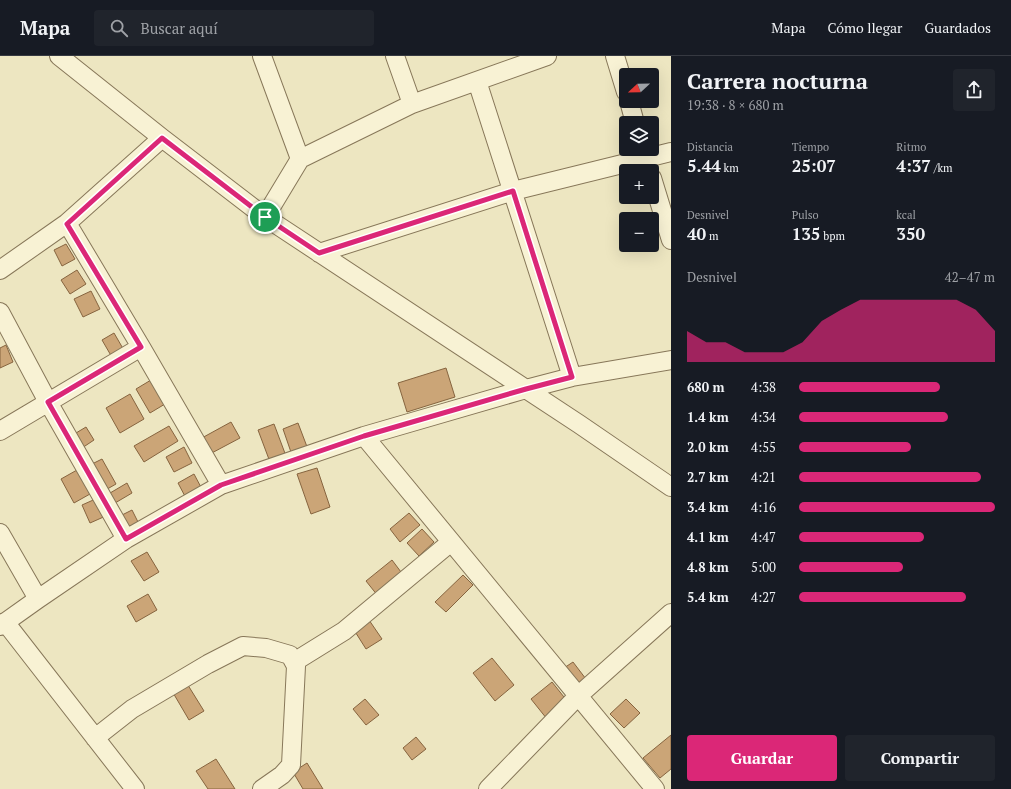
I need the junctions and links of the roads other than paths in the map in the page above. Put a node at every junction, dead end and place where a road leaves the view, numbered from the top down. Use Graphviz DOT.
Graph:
graph roads {
  1 [pos="59,56"];
  2 [pos="262,56"];
  3 [pos="395,56"];
  4 [pos="547,56"];
  5 [pos="615,56"];
  6 [pos="527,59"];
  7 [pos="619,69"];
  8 [pos="477,81"];
  9 [pos="412,104"];
  10 [pos="162,138"];
  11 [pos="671,152"];
  12 [pos="646,159"];
  13 [pos="300,160"];
  14 [pos="513,191"];
  15 [pos="659,201"];
  16 [pos="265,217"];
  17 [pos="67,224"];
  18 [pos="671,240"];
  19 [pos="319,253"];
  20 [pos="0,270"];
  21 [pos="0,312"];
  22 [pos="141,347"];
  23 [pos="671,360"];
  24 [pos="572,377"];
  25 [pos="526,389"];
  26 [pos="48,402"];
  27 [pos="0,431"];
  28 [pos="364,436"];
  29 [pos="221,485"];
  30 [pos="671,487"];
  31 [pos="0,532"];
  32 [pos="126,539"];
  33 [pos="452,542"];
  34 [pos="38,599"];
  35 [pos="671,613"];
  36 [pos="3,624"];
  37 [pos="294,662"];
  38 [pos="578,696"];
  39 [pos="95,738"];
  40 [pos="135,789"];
  41 [pos="262,789"];
  42 [pos="488,789"];
  43 [pos="655,789"];
  1 -- 10 [label="street"];
  2 -- 13 [label="street"];
  3 -- 9 [label="street"];
  4 -- 6 [label="street"];
  5 -- 7 [label="street"];
  6 -- 8 [label="street"];
  8 -- 9 [label="street"];
  8 -- 14 [label="street"];
  9 -- 13 [label="street"];
  10 -- 16 [label="street"];
  10 -- 17 [label="street"];
  11 -- 12 [label="street"];
  12 -- 14 [label="street"];
  13 -- 16 [label="street"];
  14 -- 19 [label="street"];
  14 -- 24 [label="street"];
  15 -- 18 [label="street"];
  16 -- 19 [label="street"];
  17 -- 20 [label="street"];
  17 -- 22 [label="street"];
  19 -- 25 [label="street"];
  21 -- 26 [label="street"];
  22 -- 26 [label="street"];
  22 -- 29 [label="street"];
  23 -- 24 [label="street"];
  24 -- 25 [label="street"];
  25 -- 28 [label="street"];
  25 -- 30 [label="street"];
  26 -- 27 [label="street"];
  26 -- 32 [label="street"];
  28 -- 29 [label="street"];
  28 -- 33 [label="street"];
  29 -- 32 [label="street"];
  31 -- 34 [label="street"];
  32 -- 34 [label="street"];
  33 -- 37 [label="street"];
  33 -- 38 [label="street"];
  34 -- 36 [label="street"];
  35 -- 38 [label="street"];
  36 -- 39 [label="street"];
  37 -- 39 [label="street"];
  37 -- 41 [label="street"];
  38 -- 42 [label="street"];
  38 -- 43 [label="street"];
  39 -- 40 [label="street"];
}
